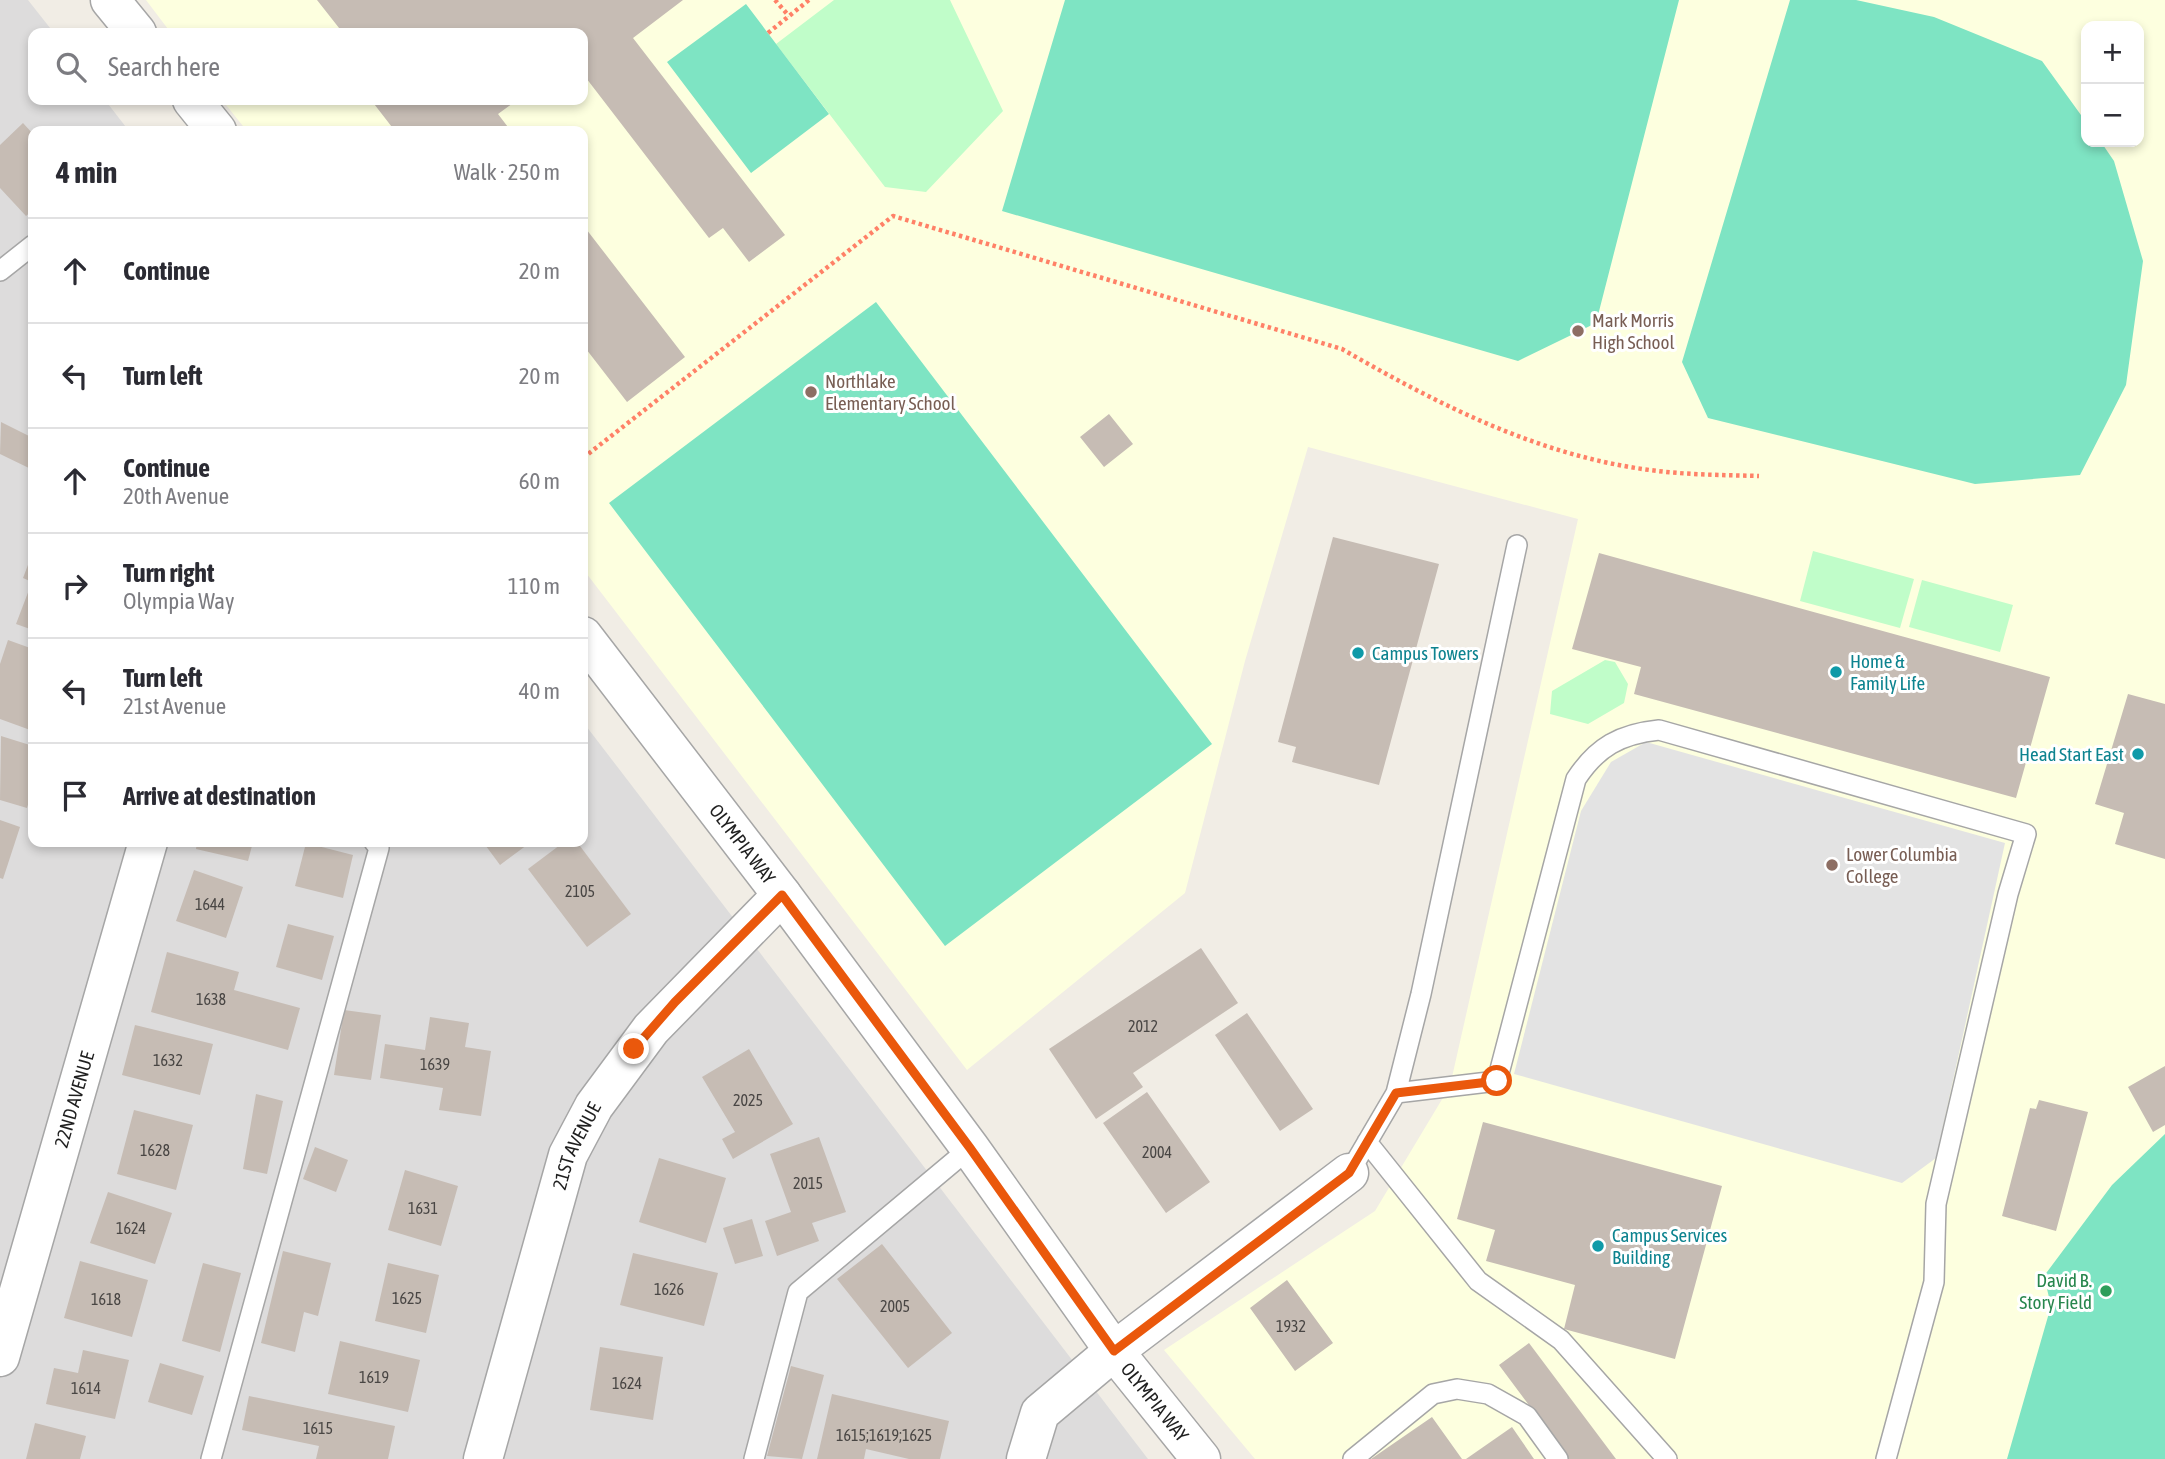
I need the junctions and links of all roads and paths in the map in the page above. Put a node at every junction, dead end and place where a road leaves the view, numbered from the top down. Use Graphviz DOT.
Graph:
graph roads {
  1 [pos="110,0"];
  2 [pos="775,0"];
  3 [pos="809,0"];
  4 [pos="789,16"];
  5 [pos="133,28"];
  6 [pos="768,33"];
  7 [pos="28,249"];
  8 [pos="0,271"];
  9 [pos="588,454"];
  10 [pos="1759,476"];
  11 [pos="1517,545"];
  12 [pos="588,643"];
  13 [pos="147,847"];
  14 [pos="378,847"];
  15 [pos="782,895"];
  16 [pos="1396,1093"];
  17 [pos="970,1148"];
  18 [pos="1358,1158"];
  19 [pos="1114,1351"];
  20 [pos="0,1357"];
  21 [pos="211,1459"];
  22 [pos="483,1459"];
  23 [pos="754,1459"];
  24 [pos="1026,1459"];
  25 [pos="1201,1459"];
  26 [pos="1353,1459"];
  27 [pos="1558,1459"];
  28 [pos="1667,1459"];
  29 [pos="1886,1459"];
  1 -- 5 [label="street"];
  2 -- 4 [label="path"];
  3 -- 4 [label="path"];
  4 -- 6 [label="path"];
  7 -- 8 [label="lane"];
  9 -- 10 [label="path"];
  11 -- 16 [label="lane"];
  12 -- 15 [label="street, OLYMPIA WAY"];
  13 -- 20 [label="street, 22ND AVENUE"];
  14 -- 21 [label="lane"];
  15 -- 17 [label="street, OLYMPIA WAY"];
  15 -- 22 [label="street, 21ST AVENUE"];
  16 -- 18 [label="lane"];
  16 -- 29 [label="lane"];
  17 -- 19 [label="street, OLYMPIA WAY"];
  17 -- 23 [label="lane"];
  18 -- 19 [label="street"];
  18 -- 28 [label="lane"];
  19 -- 24 [label="street"];
  19 -- 25 [label="street, OLYMPIA WAY"];
  26 -- 27 [label="lane"];
}
